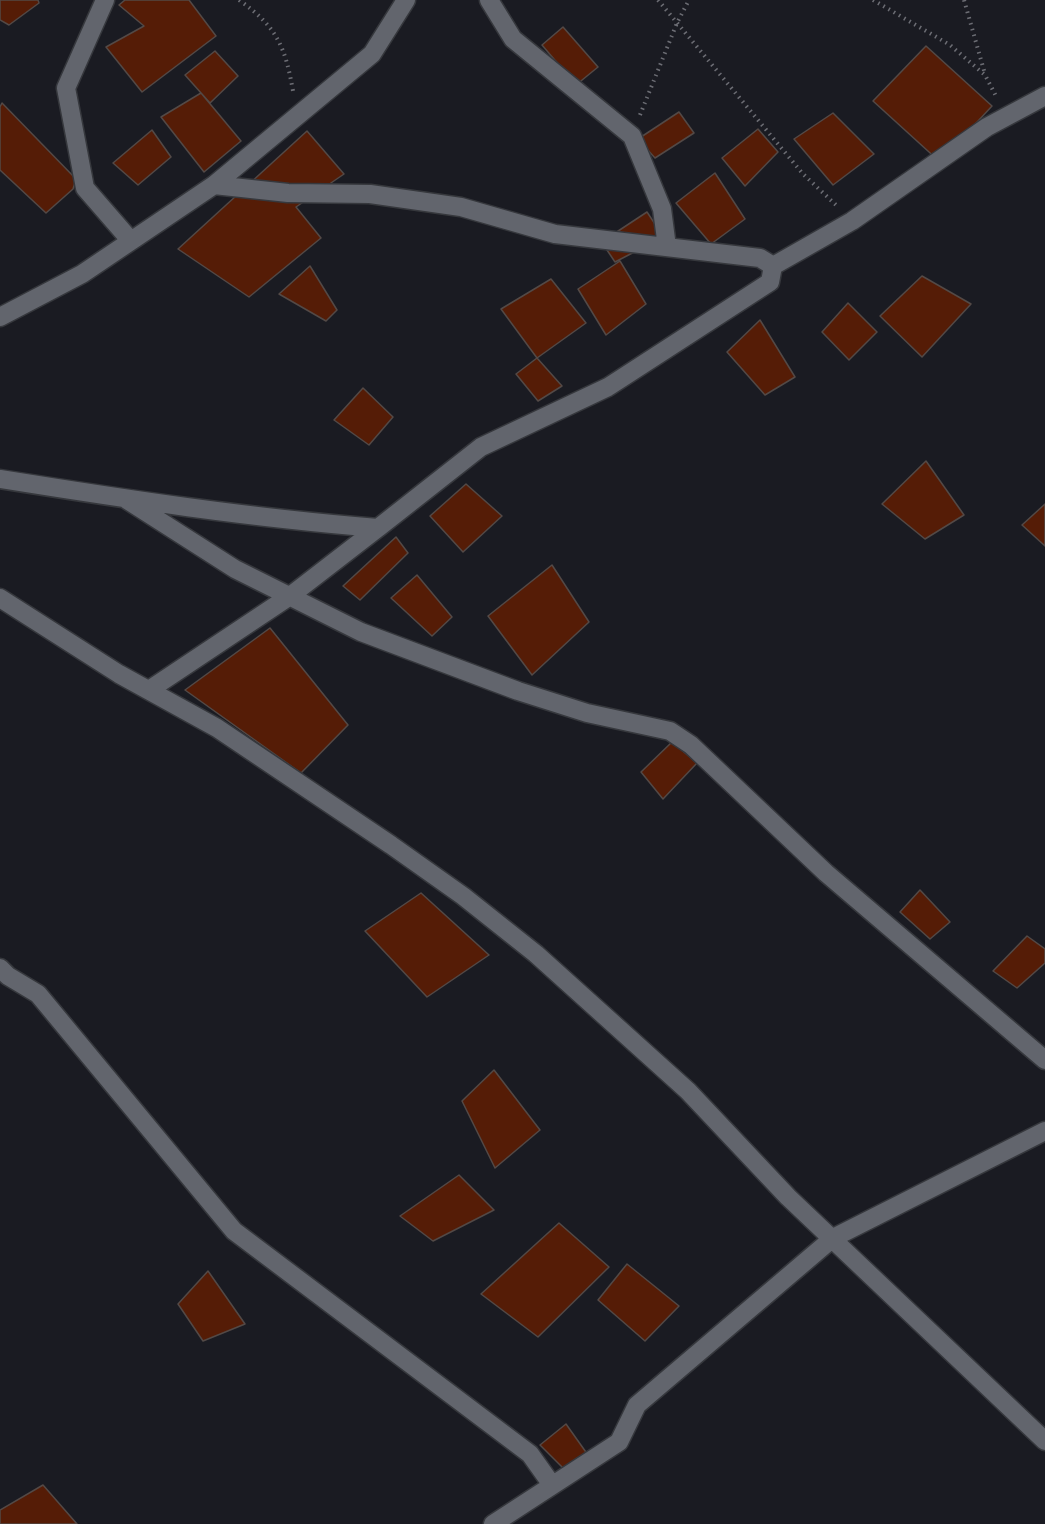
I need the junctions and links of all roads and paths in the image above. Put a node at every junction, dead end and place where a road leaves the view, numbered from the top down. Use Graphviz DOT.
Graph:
graph roads {
  1 [pos="105,0"];
  2 [pos="239,0"];
  3 [pos="406,0"];
  4 [pos="489,0"];
  5 [pos="658,0"];
  6 [pos="689,0"];
  7 [pos="873,0"];
  8 [pos="964,0"];
  9 [pos="677,23"];
  10 [pos="985,75"];
  11 [pos="1045,96"];
  12 [pos="298,117"];
  13 [pos="1006,117"];
  14 [pos="632,136"];
  15 [pos="214,185"];
  16 [pos="852,221"];
  17 [pos="131,241"];
  18 [pos="667,247"];
  19 [pos="773,266"];
  20 [pos="0,317"];
  21 [pos="0,479"];
  22 [pos="127,500"];
  23 [pos="378,528"];
  24 [pos="290,596"];
  25 [pos="0,598"];
  26 [pos="149,690"];
  27 [pos="0,968"];
  28 [pos="1045,1060"];
  29 [pos="1045,1131"];
  30 [pos="832,1238"];
  31 [pos="1045,1441"];
  32 [pos="552,1485"];
  33 [pos="496,1523"];
  1 -- 17 [label="street"];
  2 -- 12 [label="path"];
  3 -- 12 [label="street"];
  4 -- 14 [label="street"];
  5 -- 9 [label="path"];
  6 -- 9 [label="path"];
  7 -- 10 [label="path"];
  8 -- 10 [label="path"];
  9 -- 14 [label="path"];
  9 -- 16 [label="path"];
  10 -- 13 [label="path"];
  11 -- 13 [label="street"];
  12 -- 15 [label="street"];
  13 -- 16 [label="street"];
  14 -- 18 [label="street"];
  15 -- 17 [label="street"];
  15 -- 18 [label="street"];
  16 -- 19 [label="street"];
  17 -- 20 [label="street"];
  18 -- 19 [label="street"];
  19 -- 23 [label="street"];
  21 -- 22 [label="street"];
  22 -- 23 [label="street"];
  22 -- 24 [label="street"];
  23 -- 24 [label="street"];
  24 -- 26 [label="street"];
  24 -- 28 [label="street"];
  25 -- 26 [label="street"];
  26 -- 30 [label="street"];
  27 -- 32 [label="street"];
  29 -- 30 [label="street"];
  30 -- 31 [label="street"];
  30 -- 32 [label="street"];
  32 -- 33 [label="street"];
}
